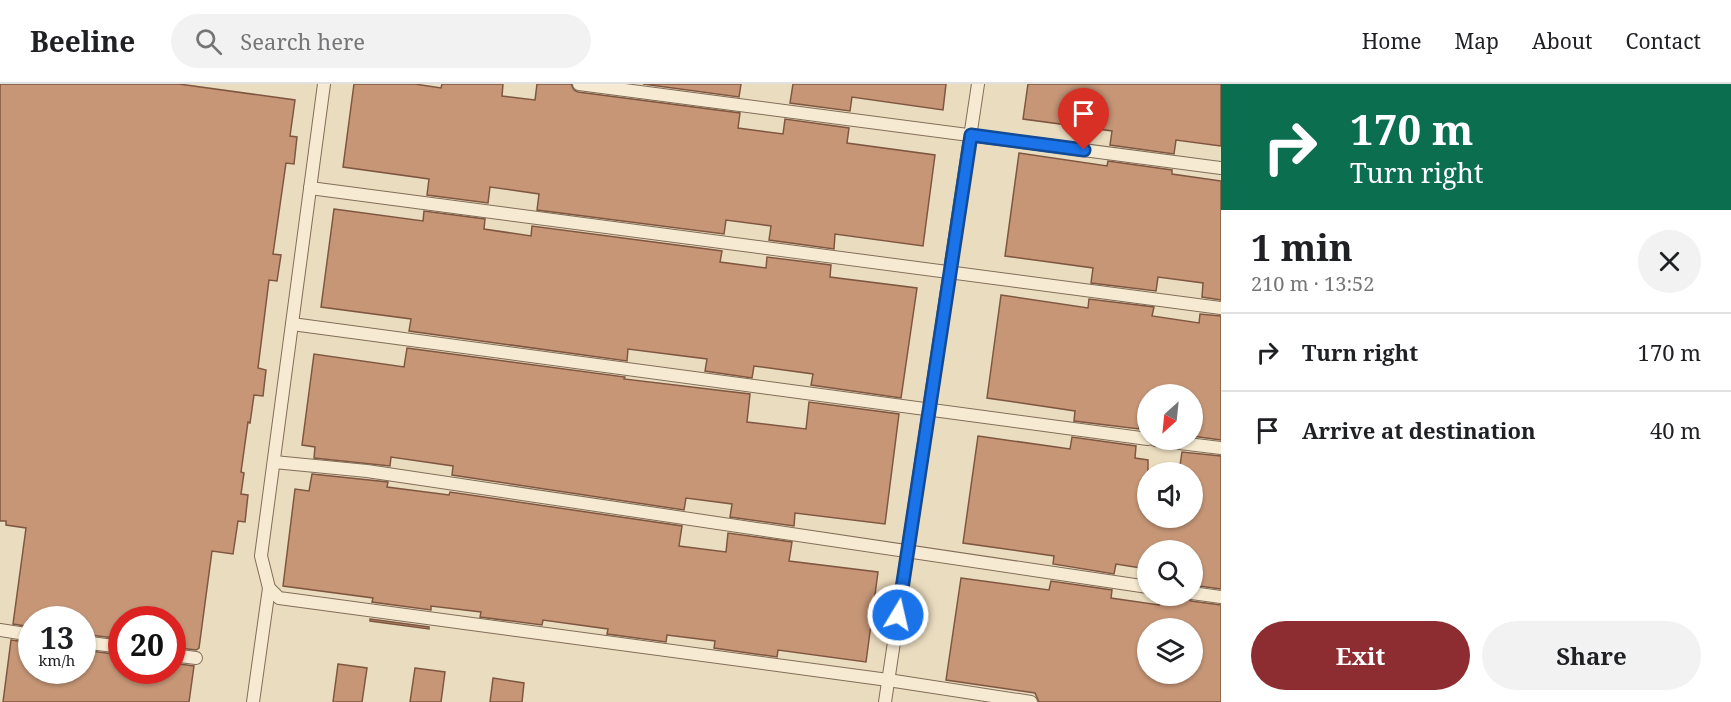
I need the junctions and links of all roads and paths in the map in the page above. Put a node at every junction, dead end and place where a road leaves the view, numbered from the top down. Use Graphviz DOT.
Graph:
graph roads {
  1 [pos="324,84"];
  2 [pos="579,84"];
  3 [pos="978,84"];
  4 [pos="971,135"];
  5 [pos="1221,168"];
  6 [pos="310,188"];
  7 [pos="950,272"];
  8 [pos="1221,308"];
  9 [pos="292,324"];
  10 [pos="929,410"];
  11 [pos="1137,438"];
  12 [pos="1203,446"];
  13 [pos="1221,448"];
  14 [pos="274,462"];
  15 [pos="908,551"];
  16 [pos="1137,585"];
  17 [pos="269,588"];
  18 [pos="1203,595"];
  19 [pos="1221,597"];
  20 [pos="0,630"];
  21 [pos="18,633"];
  22 [pos="186,657"];
  23 [pos="196,658"];
  24 [pos="888,680"];
  25 [pos="253,702"];
  26 [pos="885,702"];
  27 [pos="1031,702"];
  1 -- 6 [label="lane"];
  2 -- 4 [label="lane"];
  3 -- 4 [label="lane"];
  4 -- 5 [label="lane"];
  4 -- 7 [label="lane"];
  6 -- 7 [label="lane"];
  6 -- 9 [label="lane"];
  7 -- 8 [label="lane"];
  7 -- 10 [label="lane"];
  9 -- 10 [label="lane"];
  9 -- 14 [label="lane"];
  10 -- 11 [label="lane"];
  10 -- 15 [label="lane"];
  12 -- 13 [label="lane"];
  14 -- 15 [label="lane"];
  14 -- 17 [label="lane"];
  15 -- 16 [label="lane"];
  15 -- 24 [label="lane"];
  17 -- 24 [label="lane"];
  17 -- 25 [label="lane"];
  18 -- 19 [label="lane"];
  20 -- 21 [label="lane"];
  22 -- 23 [label="lane"];
  24 -- 26 [label="lane"];
  24 -- 27 [label="lane"];
}
